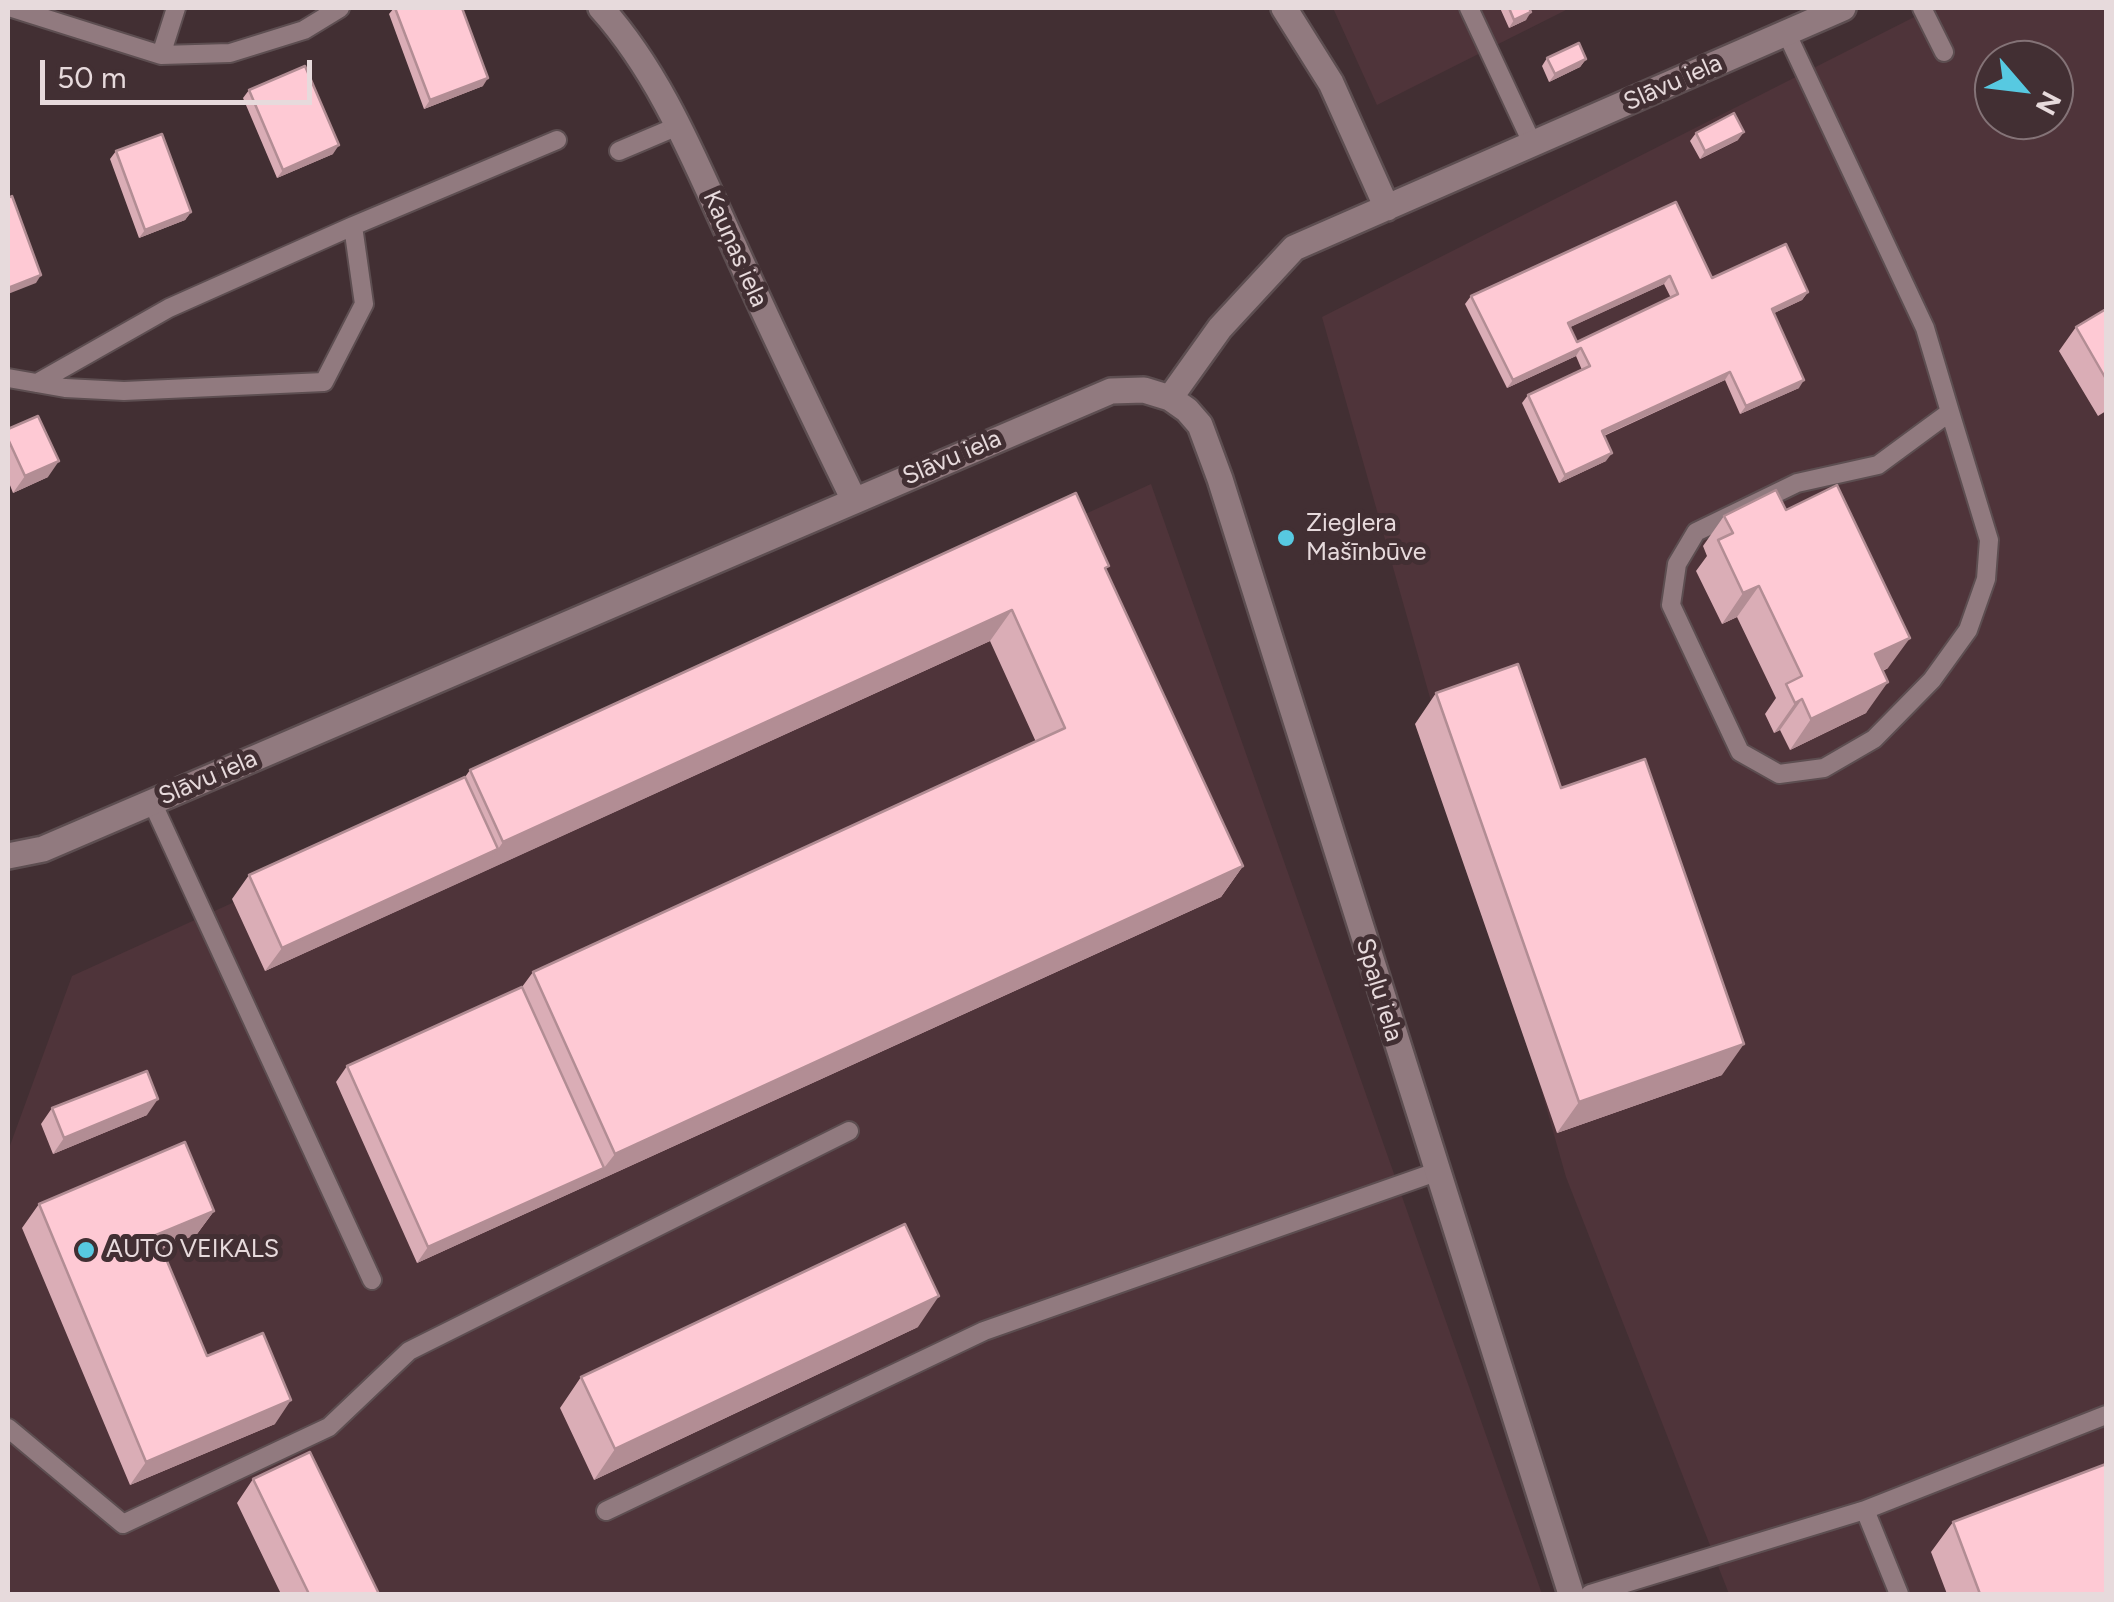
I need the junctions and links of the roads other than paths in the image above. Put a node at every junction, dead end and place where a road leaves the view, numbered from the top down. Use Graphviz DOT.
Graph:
graph roads {
  1 [pos="12,8"];
  2 [pos="176,8"];
  3 [pos="340,8"];
  4 [pos="601,8"];
  5 [pos="1284,8"];
  6 [pos="1469,8"];
  7 [pos="1842,8"];
  8 [pos="1922,8"];
  9 [pos="1786,32"];
  10 [pos="1944,52"];
  11 [pos="161,55"];
  12 [pos="678,126"];
  13 [pos="556,140"];
  14 [pos="1534,145"];
  15 [pos="619,152"];
  16 [pos="1387,208"];
  17 [pos="353,226"];
  18 [pos="8,378"];
  19 [pos="37,383"];
  20 [pos="1170,398"];
  21 [pos="1950,412"];
  22 [pos="854,500"];
  23 [pos="152,802"];
  24 [pos="8,856"];
  25 [pos="849,1131"];
  26 [pos="1436,1172"];
  27 [pos="372,1280"];
  28 [pos="2106,1415"];
  29 [pos="8,1428"];
  30 [pos="606,1510"];
  31 [pos="1865,1510"];
  32 [pos="1570,1594"];
  33 [pos="1590,1594"];
  34 [pos="1899,1594"];
  1 -- 11 [label="lane"];
  2 -- 11 [label="lane"];
  3 -- 11 [label="lane"];
  4 -- 12 [label="street, Kauņas iela"];
  5 -- 16 [label="street"];
  6 -- 14 [label="lane"];
  7 -- 9 [label="street, Slāvu iela"];
  8 -- 10 [label="lane"];
  9 -- 14 [label="street, Slāvu iela"];
  9 -- 21 [label="lane"];
  12 -- 15 [label="lane"];
  12 -- 22 [label="street, Kauņas iela"];
  13 -- 17 [label="lane"];
  14 -- 16 [label="street, Slāvu iela"];
  16 -- 20 [label="street, Slāvu iela"];
  17 -- 19 [label="lane"];
  17 -- 19 [label="lane"];
  18 -- 19 [label="lane"];
  20 -- 22 [label="street, Slāvu iela"];
  20 -- 26 [label="street, Spaļu iela"];
  21 -- 21 [label="lane"];
  22 -- 23 [label="street, Slāvu iela"];
  23 -- 24 [label="street, Slāvu iela"];
  23 -- 27 [label="lane"];
  25 -- 29 [label="lane"];
  26 -- 30 [label="lane"];
  26 -- 32 [label="street, Spaļu iela"];
  28 -- 31 [label="lane"];
  31 -- 33 [label="lane"];
  31 -- 34 [label="lane"];
}
